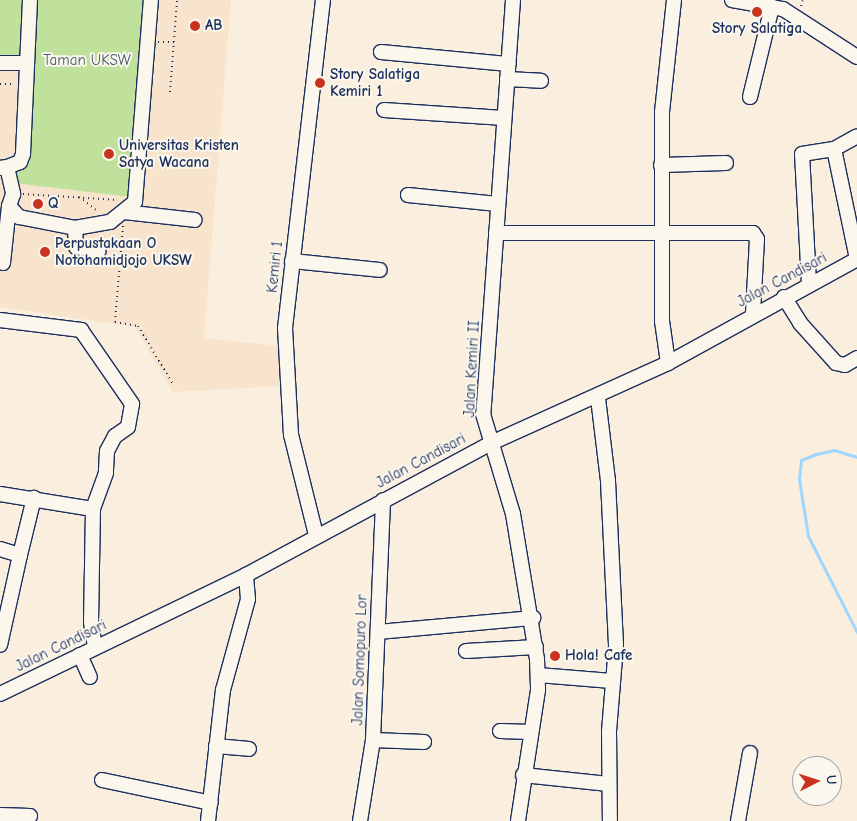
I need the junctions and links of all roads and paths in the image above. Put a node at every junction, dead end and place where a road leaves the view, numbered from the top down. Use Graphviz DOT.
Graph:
graph roads {
  1 [pos="30,0"];
  2 [pos="152,0"];
  3 [pos="177,0"];
  4 [pos="323,0"];
  5 [pos="513,0"];
  6 [pos="674,0"];
  7 [pos="732,0"];
  8 [pos="777,8"];
  9 [pos="148,42"];
  10 [pos="174,42"];
  11 [pos="381,52"];
  12 [pos="857,57"];
  13 [pos="0,63"];
  14 [pos="26,63"];
  15 [pos="508,64"];
  16 [pos="507,79"];
  17 [pos="541,81"];
  18 [pos="0,84"];
  19 [pos="25,84"];
  20 [pos="170,92"];
  21 [pos="750,97"];
  22 [pos="384,110"];
  23 [pos="504,118"];
  24 [pos="857,136"];
  25 [pos="834,150"];
  26 [pos="726,163"];
  27 [pos="661,165"];
  28 [pos="4,168"];
  29 [pos="408,195"];
  30 [pos="78,196"];
  31 [pos="11,200"];
  32 [pos="135,202"];
  33 [pos="498,204"];
  34 [pos="124,212"];
  35 [pos="195,220"];
  36 [pos="110,222"];
  37 [pos="75,228"];
  38 [pos="496,233"];
  39 [pos="664,236"];
  40 [pos="99,251"];
  41 [pos="857,259"];
  42 [pos="292,261"];
  43 [pos="3,262"];
  44 [pos="380,270"];
  45 [pos="809,283"];
  46 [pos="784,297"];
  47 [pos="753,313"];
  48 [pos="0,320"];
  49 [pos="857,358"];
  50 [pos="668,363"];
  51 [pos="173,384"];
  52 [pos="598,398"];
  53 [pos="489,444"];
  54 [pos="0,494"];
  55 [pos="34,498"];
  56 [pos="383,500"];
  57 [pos="93,509"];
  58 [pos="316,535"];
  59 [pos="0,549"];
  60 [pos="20,555"];
  61 [pos="246,575"];
  62 [pos="533,618"];
  63 [pos="378,632"];
  64 [pos="0,644"];
  65 [pos="536,647"];
  66 [pos="95,648"];
  67 [pos="466,651"];
  68 [pos="80,655"];
  69 [pos="538,676"];
  70 [pos="90,677"];
  71 [pos="612,681"];
  72 [pos="0,694"];
  73 [pos="500,731"];
  74 [pos="531,732"];
  75 [pos="373,740"];
  76 [pos="424,742"];
  77 [pos="216,746"];
  78 [pos="248,749"];
  79 [pos="750,753"];
  80 [pos="523,776"];
  81 [pos="102,780"];
  82 [pos="609,784"];
  83 [pos="211,803"];
  84 [pos="0,815"];
  85 [pos="30,816"];
  86 [pos="208,821"];
  87 [pos="360,821"];
  88 [pos="518,821"];
  89 [pos="610,821"];
  90 [pos="738,821"];
  1 -- 14 [label="street"];
  2 -- 9 [label="street"];
  3 -- 10 [label="path"];
  4 -- 42 [label="street, Kemiri 1"];
  5 -- 15 [label="street, Jalan Kemiri II"];
  6 -- 27 [label="street"];
  7 -- 8 [label="street"];
  8 -- 12 [label="street"];
  8 -- 21 [label="street"];
  9 -- 10 [label="path"];
  9 -- 32 [label="street"];
  10 -- 20 [label="path"];
  11 -- 15 [label="street"];
  13 -- 14 [label="street"];
  14 -- 19 [label="street"];
  15 -- 16 [label="street, Jalan Kemiri II"];
  16 -- 17 [label="street"];
  16 -- 23 [label="street, Jalan Kemiri II"];
  18 -- 19 [label="path"];
  19 -- 28 [label="street"];
  22 -- 23 [label="street"];
  23 -- 33 [label="street, Jalan Kemiri II"];
  24 -- 25 [label="street"];
  25 -- 41 [label="street"];
  25 -- 45 [label="street"];
  26 -- 27 [label="street"];
  27 -- 39 [label="street"];
  28 -- 31 [label="street"];
  29 -- 33 [label="street"];
  30 -- 31 [label="path"];
  30 -- 32 [label="path"];
  30 -- 36 [label="path"];
  31 -- 37 [label="street"];
  31 -- 43 [label="street"];
  32 -- 34 [label="street"];
  33 -- 38 [label="street, Jalan Kemiri II"];
  34 -- 35 [label="street"];
  34 -- 36 [label="street"];
  34 -- 51 [label="path"];
  36 -- 37 [label="street"];
  37 -- 40 [label="street"];
  38 -- 39 [label="street"];
  38 -- 53 [label="street, Jalan Kemiri II"];
  39 -- 47 [label="street"];
  39 -- 50 [label="street"];
  41 -- 45 [label="street, Jalan Candisari"];
  42 -- 44 [label="street"];
  42 -- 58 [label="street, Kemiri 1"];
  45 -- 46 [label="street, Jalan Candisari"];
  46 -- 47 [label="street, Jalan Candisari"];
  46 -- 49 [label="street"];
  47 -- 50 [label="street, Jalan Candisari"];
  48 -- 57 [label="street"];
  50 -- 52 [label="street, Jalan Candisari"];
  52 -- 53 [label="street, Jalan Candisari"];
  52 -- 71 [label="street"];
  53 -- 56 [label="street, Jalan Candisari"];
  53 -- 62 [label="street, Jalan Kemiri II"];
  54 -- 55 [label="street"];
  55 -- 57 [label="street"];
  55 -- 60 [label="street"];
  56 -- 58 [label="street, Jalan Candisari"];
  56 -- 63 [label="street, Jalan Somopuro Lor"];
  57 -- 66 [label="street"];
  58 -- 61 [label="street, Jalan Candisari"];
  59 -- 60 [label="street"];
  60 -- 64 [label="street"];
  61 -- 66 [label="street, Jalan Candisari"];
  61 -- 77 [label="street"];
  62 -- 63 [label="street"];
  62 -- 65 [label="street, Jalan Kemiri II"];
  63 -- 75 [label="street, Jalan Somopuro Lor"];
  65 -- 67 [label="street"];
  65 -- 69 [label="street, Jalan Kemiri II"];
  66 -- 68 [label="street, Jalan Candisari"];
  68 -- 70 [label="street"];
  68 -- 72 [label="street, Jalan Candisari"];
  69 -- 71 [label="street"];
  69 -- 74 [label="street, Jalan Kemiri II"];
  71 -- 82 [label="street"];
  73 -- 74 [label="street"];
  74 -- 80 [label="street, Jalan Kemiri II"];
  75 -- 76 [label="street"];
  75 -- 87 [label="street, Jalan Somopuro Lor"];
  77 -- 78 [label="street"];
  77 -- 83 [label="street"];
  79 -- 90 [label="street"];
  80 -- 82 [label="street"];
  80 -- 88 [label="street, Jalan Kemiri II"];
  81 -- 83 [label="street"];
  82 -- 89 [label="street"];
  83 -- 86 [label="street"];
  84 -- 85 [label="street"];
}
